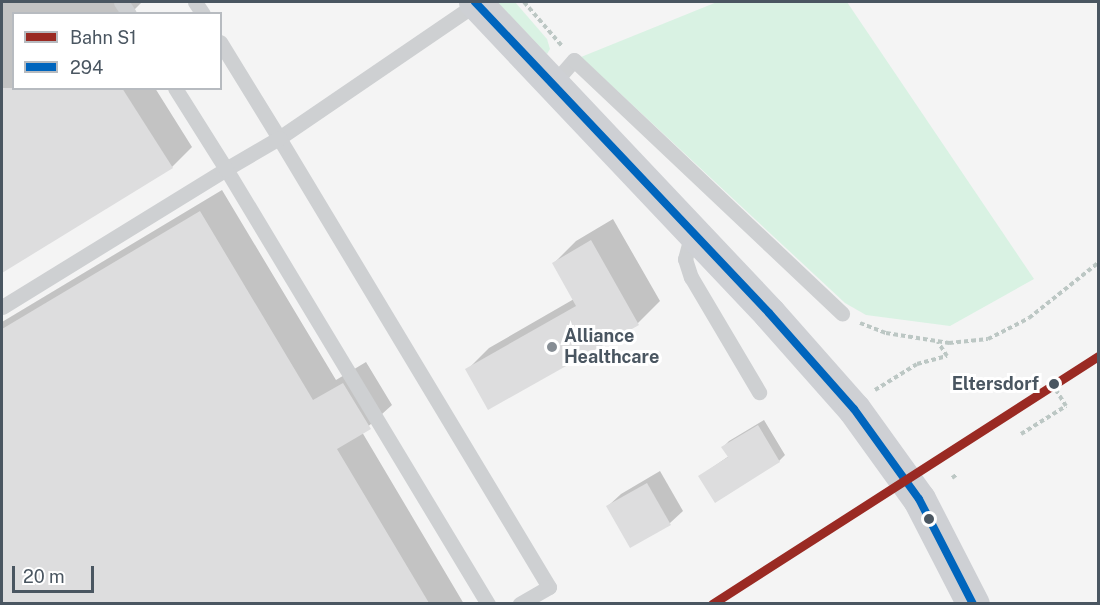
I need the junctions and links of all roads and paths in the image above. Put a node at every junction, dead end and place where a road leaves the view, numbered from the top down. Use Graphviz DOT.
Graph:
graph roads {
  1 [pos="476,2"];
  2 [pos="524,2"];
  3 [pos="222,45"];
  4 [pos="574,60"];
  5 [pos="552,85"];
  6 [pos="177,90"];
  7 [pos="279,138"];
  8 [pos="226,169"];
  9 [pos="692,233"];
  10 [pos="1098,263"];
  11 [pos="2,306"];
  12 [pos="842,313"];
  13 [pos="937,342"];
  14 [pos="891,378"];
  15 [pos="1056,390"];
  16 [pos="759,392"];
  17 [pos="1021,434"];
  18 [pos="488,603"];
  19 [pos="520,603"];
  20 [pos="973,603"];
  1 -- 5 [label="main road"];
  1 -- 7 [label="lane"];
  2 -- 4 [label="path"];
  3 -- 7 [label="lane"];
  4 -- 5 [label="lane"];
  4 -- 12 [label="lane"];
  5 -- 9 [label="main road"];
  6 -- 8 [label="lane"];
  7 -- 8 [label="lane"];
  7 -- 19 [label="lane"];
  8 -- 11 [label="lane"];
  8 -- 18 [label="lane"];
  9 -- 16 [label="lane"];
  9 -- 20 [label="main road"];
  10 -- 13 [label="path"];
  12 -- 13 [label="path"];
  13 -- 14 [label="path"];
  15 -- 17 [label="path"];
}
